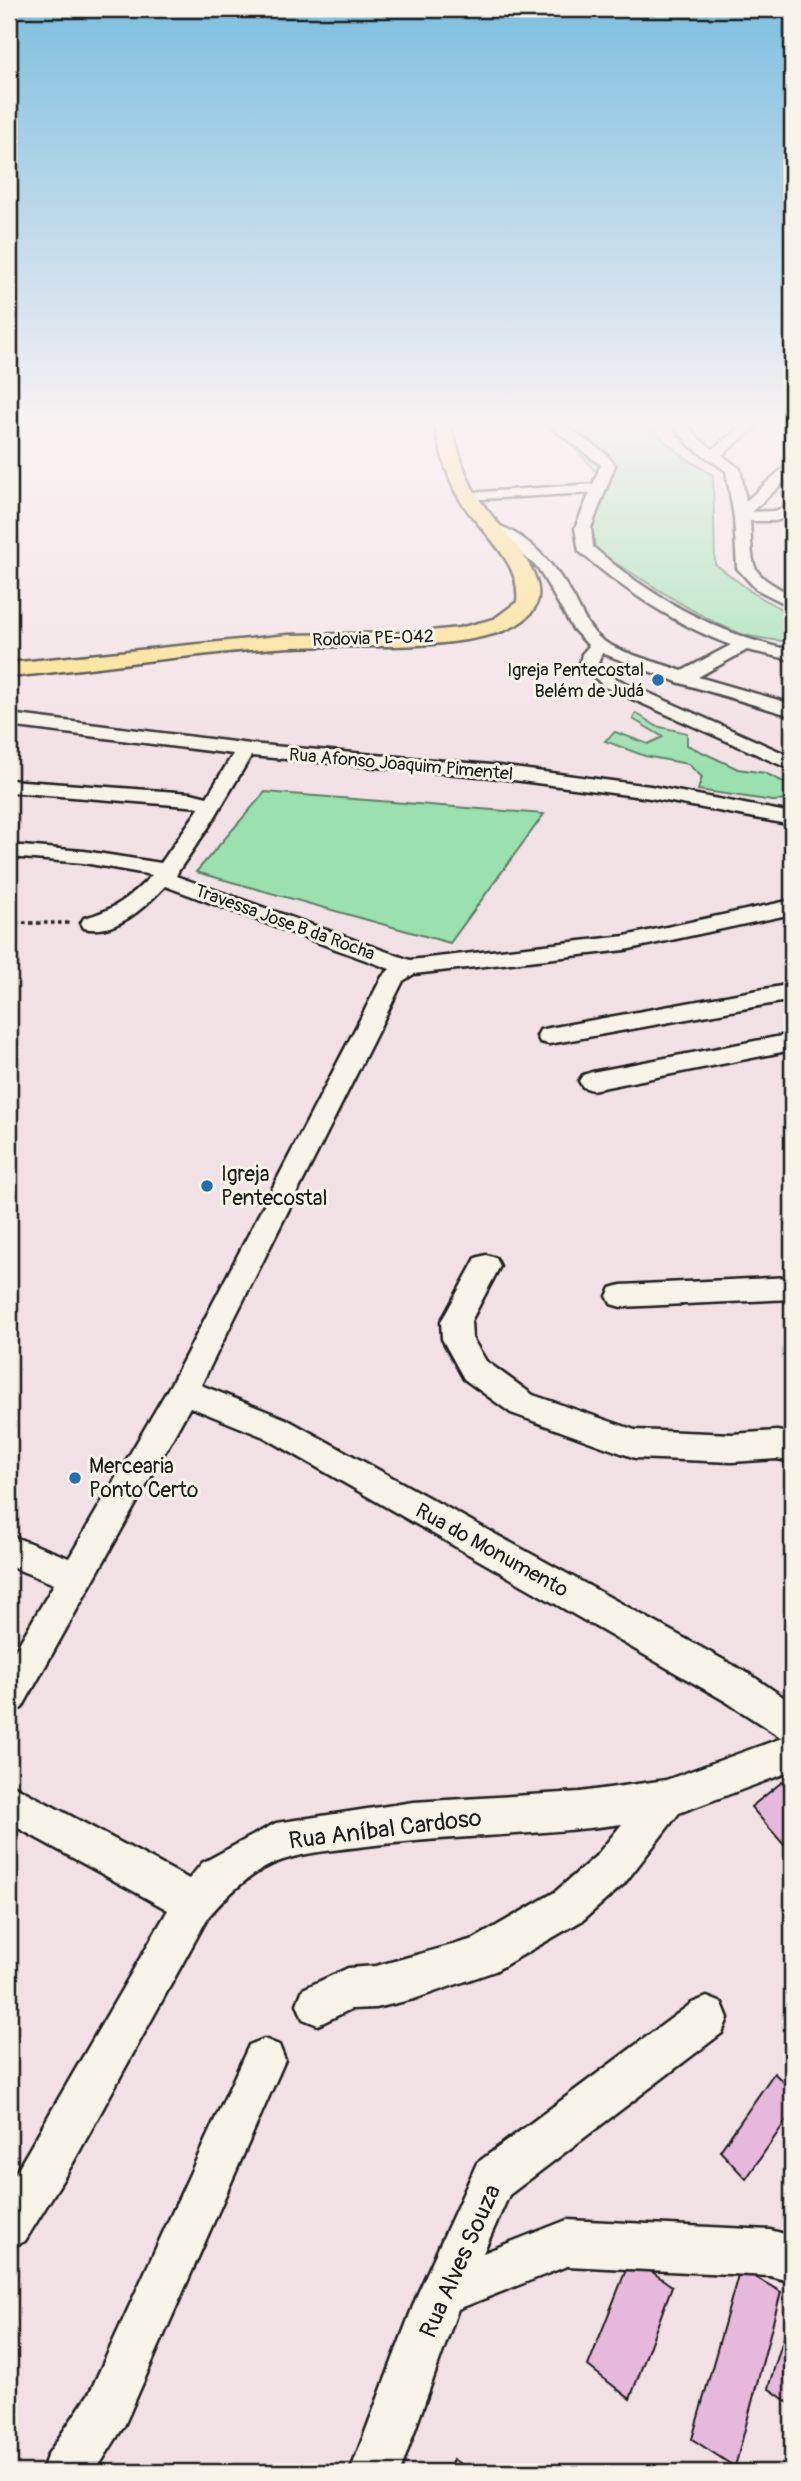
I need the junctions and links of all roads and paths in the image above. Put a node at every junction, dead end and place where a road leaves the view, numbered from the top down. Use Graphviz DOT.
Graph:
graph roads {
  1 [pos="499,540"];
  2 [pos="514,540"];
  3 [pos="584,540"];
  4 [pos="743,540"];
  5 [pos="792,603"];
  6 [pos="744,645"];
  7 [pos="599,646"];
  8 [pos="792,655"];
  9 [pos="9,670"];
  10 [pos="683,678"];
  11 [pos="792,710"];
  12 [pos="9,720"];
  13 [pos="245,750"];
  14 [pos="792,764"];
  15 [pos="9,786"];
  16 [pos="211,804"];
  17 [pos="792,819"];
  18 [pos="9,851"];
  19 [pos="165,875"];
  20 [pos="792,907"];
  21 [pos="9,923"];
  22 [pos="92,923"];
  23 [pos="408,967"];
  24 [pos="792,992"];
  25 [pos="549,1036"];
  26 [pos="792,1042"];
  27 [pos="592,1081"];
  28 [pos="485,1266"];
  29 [pos="792,1288"];
  30 [pos="621,1296"];
  31 [pos="183,1391"];
  32 [pos="792,1448"];
  33 [pos="9,1550"];
  34 [pos="78,1578"];
  35 [pos="9,1695"];
  36 [pos="792,1724"];
  37 [pos="792,1754"];
  38 [pos="666,1799"];
  39 [pos="9,1802"];
  40 [pos="194,1903"];
  41 [pos="318,2004"];
  42 [pos="706,2018"];
  43 [pos="264,2060"];
  44 [pos="9,2225"];
  45 [pos="792,2259"];
  46 [pos="441,2293"];
  47 [pos="66,2472"];
  48 [pos="375,2472"];
  1 -- 9 [label="main road, Rodovia PE-042"];
  2 -- 7 [label="street"];
  3 -- 6 [label="street"];
  4 -- 5 [label="street"];
  6 -- 8 [label="street"];
  6 -- 10 [label="street"];
  7 -- 10 [label="street"];
  7 -- 14 [label="street"];
  10 -- 11 [label="street"];
  12 -- 13 [label="street, Rua Afonso Joaquim Pimentel"];
  13 -- 16 [label="street"];
  13 -- 17 [label="street, Rua Afonso Joaquim Pimentel"];
  15 -- 16 [label="street"];
  16 -- 19 [label="street"];
  18 -- 19 [label="street, Travessa Jose B da Rocha"];
  19 -- 22 [label="street"];
  19 -- 23 [label="street, Travessa Jose B da Rocha"];
  20 -- 23 [label="street"];
  21 -- 22 [label="path"];
  23 -- 31 [label="street"];
  24 -- 25 [label="street"];
  26 -- 27 [label="street"];
  28 -- 32 [label="street"];
  29 -- 30 [label="street"];
  31 -- 34 [label="street"];
  31 -- 36 [label="street, Rua do Monumento"];
  33 -- 34 [label="street"];
  34 -- 35 [label="street"];
  37 -- 38 [label="street, Rua Aníbal Cardoso"];
  38 -- 40 [label="street, Rua Aníbal Cardoso"];
  38 -- 41 [label="street"];
  39 -- 40 [label="street"];
  40 -- 44 [label="street, Rua Aníbal Cardoso"];
  42 -- 46 [label="street, Rua Alves Souza"];
  43 -- 47 [label="street"];
  45 -- 46 [label="street"];
  46 -- 48 [label="street, Rua Alves Souza"];
}
